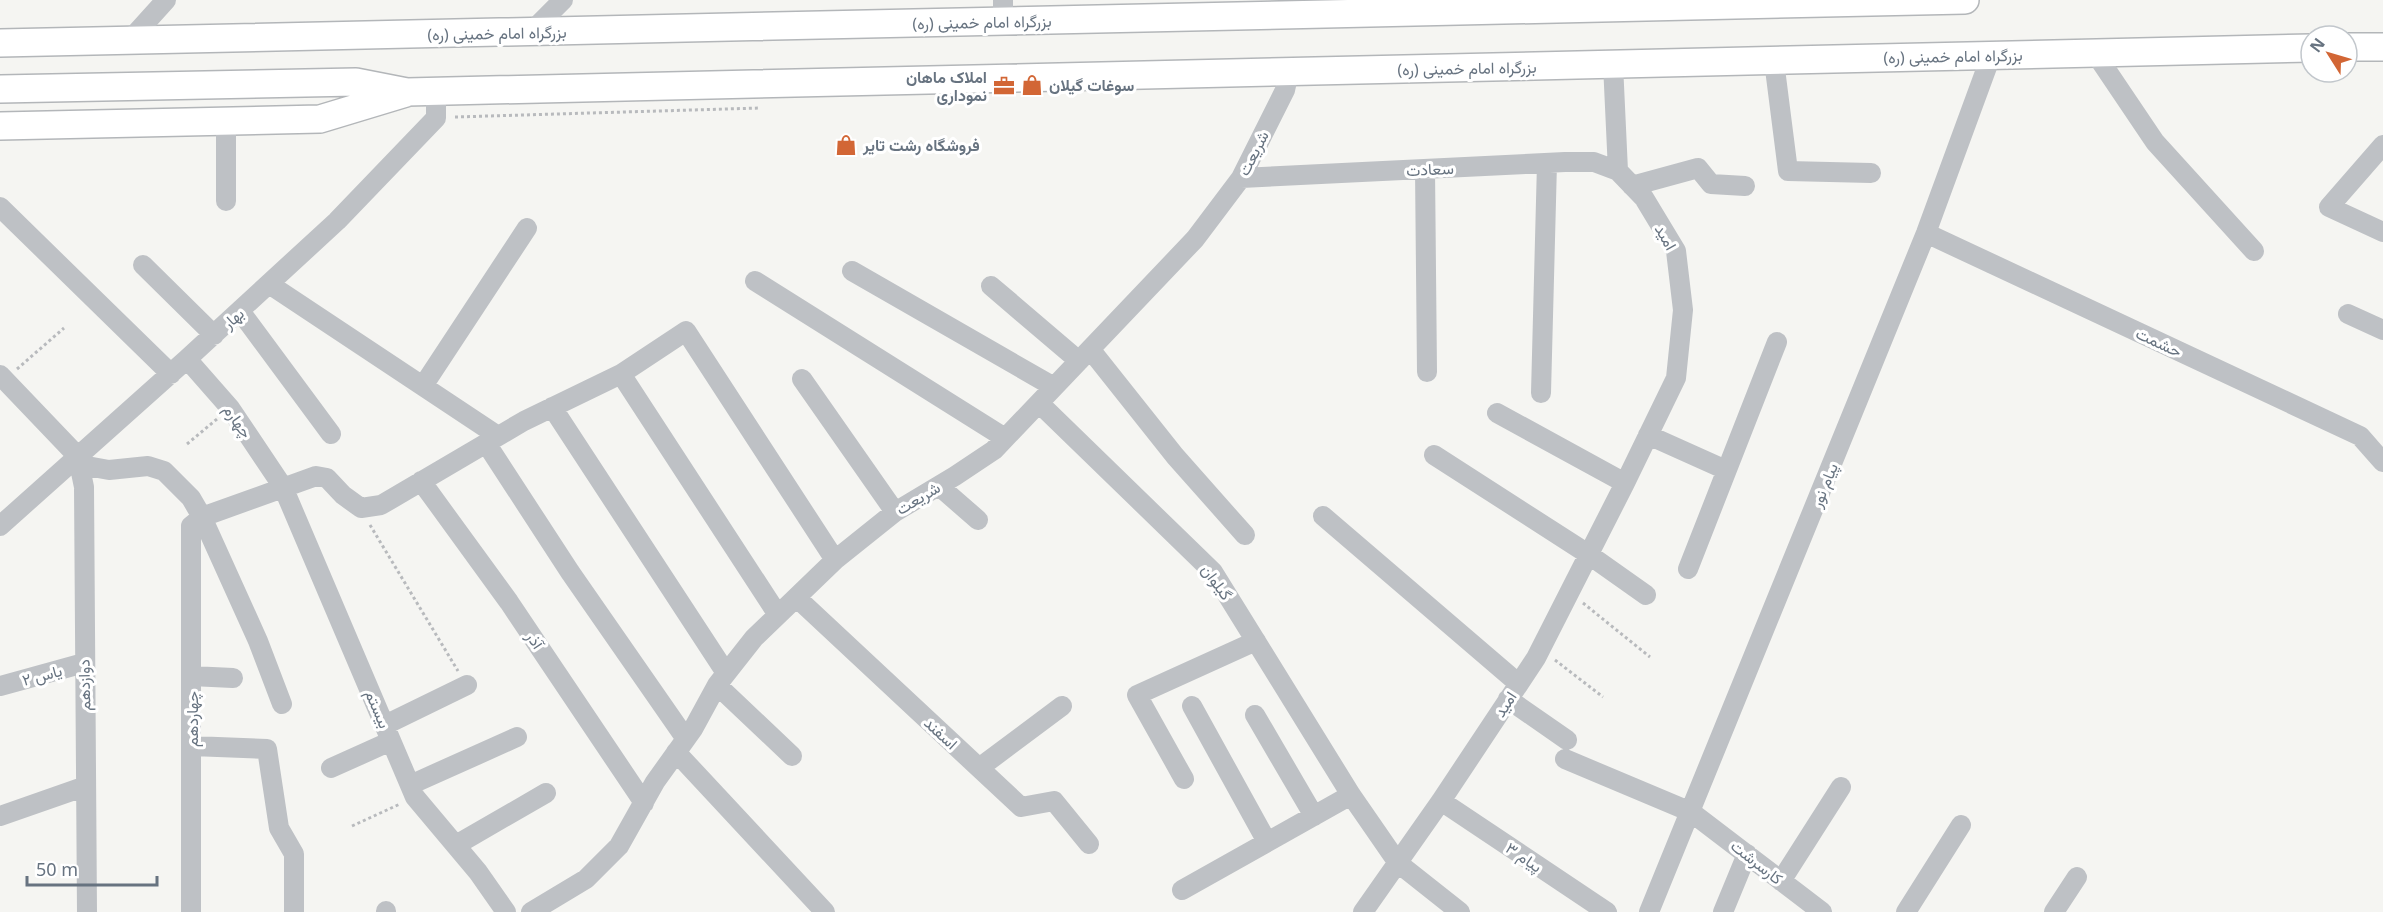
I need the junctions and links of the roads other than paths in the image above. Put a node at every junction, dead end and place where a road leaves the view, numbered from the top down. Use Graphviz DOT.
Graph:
graph roads {
  1 [pos="166,0"];
  2 [pos="563,0"];
  3 [pos="1943,0"];
  4 [pos="1965,0"];
  5 [pos="1729,3"];
  6 [pos="1619,4"];
  7 [pos="1308,7"];
  8 [pos="1003,11"];
  9 [pos="531,32"];
  10 [pos="129,41"];
  11 [pos="0,44"];
  12 [pos="2359,47"];
  13 [pos="2383,47"];
  14 [pos="2299,48"];
  15 [pos="2094,53"];
  16 [pos="1991,56"];
  17 [pos="1774,61"];
  18 [pos="1613,64"];
  19 [pos="1289,72"];
  20 [pos="0,89"];
  21 [pos="407,92"];
  22 [pos="436,92"];
  23 [pos="226,122"];
  24 [pos="0,126"];
  25 [pos="2381,151"];
  26 [pos="1547,163"];
  27 [pos="1425,169"];
  28 [pos="1618,171"];
  29 [pos="1871,173"];
  30 [pos="1241,178"];
  31 [pos="1632,186"];
  32 [pos="1745,186"];
  33 [pos="226,201"];
  34 [pos="0,207"];
  35 [pos="527,228"];
  36 [pos="2383,232"];
  37 [pos="1926,233"];
  38 [pos="2254,251"];
  39 [pos="143,265"];
  40 [pos="852,272"];
  41 [pos="755,280"];
  42 [pos="269,284"];
  43 [pos="992,286"];
  44 [pos="240,311"];
  45 [pos="2348,314"];
  46 [pos="2383,330"];
  47 [pos="214,335"];
  48 [pos="1777,342"];
  49 [pos="1084,355"];
  50 [pos="188,359"];
  51 [pos="1427,372"];
  52 [pos="171,374"];
  53 [pos="621,374"];
  54 [pos="2,377"];
  55 [pos="802,379"];
  56 [pos="423,386"];
  57 [pos="1054,387"];
  58 [pos="1541,393"];
  59 [pos="1039,403"];
  60 [pos="552,406"];
  61 [pos="1497,413"];
  62 [pos="331,434"];
  63 [pos="1648,435"];
  64 [pos="1005,438"];
  65 [pos="492,440"];
  66 [pos="1434,455"];
  67 [pos="78,458"];
  68 [pos="2383,462"];
  69 [pos="1726,470"];
  70 [pos="421,481"];
  71 [pos="1625,483"];
  72 [pos="939,486"];
  73 [pos="283,487"];
  74 [pos="894,512"];
  75 [pos="1323,516"];
  76 [pos="978,520"];
  77 [pos="196,521"];
  78 [pos="0,526"];
  79 [pos="1245,535"];
  80 [pos="1588,554"];
  81 [pos="835,560"];
  82 [pos="1688,569"];
  83 [pos="1646,595"];
  84 [pos="797,598"];
  85 [pos="778,615"];
  86 [pos="1256,641"];
  87 [pos="84,663"];
  88 [pos="191,676"];
  89 [pos="233,678"];
  90 [pos="721,679"];
  91 [pos="467,685"];
  92 [pos="0,686"];
  93 [pos="1513,692"];
  94 [pos="282,704"];
  95 [pos="1062,706"];
  96 [pos="1192,706"];
  97 [pos="1255,715"];
  98 [pos="388,733"];
  99 [pos="517,737"];
  100 [pos="681,745"];
  101 [pos="192,746"];
  102 [pos="792,756"];
  103 [pos="331,768"];
  104 [pos="980,768"];
  105 [pos="1184,779"];
  106 [pos="86,786"];
  107 [pos="1841,787"];
  108 [pos="412,791"];
  109 [pos="546,793"];
  110 [pos="1351,795"];
  111 [pos="1441,801"];
  112 [pos="644,803"];
  113 [pos="1691,812"];
  114 [pos="0,816"];
  115 [pos="1314,816"];
  116 [pos="1961,825"];
  117 [pos="1267,842"];
  118 [pos="1089,844"];
  119 [pos="456,845"];
  120 [pos="1747,854"];
  121 [pos="1398,863"];
  122 [pos="2077,877"];
  123 [pos="1781,881"];
  124 [pos="1182,890"];
  125 [pos="86,912"];
  126 [pos="190,912"];
  127 [pos="294,912"];
  128 [pos="506,912"];
  129 [pos="531,912"];
  130 [pos="825,912"];
  131 [pos="1363,912"];
  132 [pos="1460,912"];
  133 [pos="1608,912"];
  134 [pos="1649,912"];
  135 [pos="1723,912"];
  136 [pos="1822,912"];
  137 [pos="1906,912"];
  138 [pos="2054,912"];
  1 -- 10 [label="street"];
  2 -- 9 [label="street"];
  3 -- 4 [label="highway, بزرگراه امام خمینی (ره)"];
  3 -- 5 [label="highway, بزرگراه امام خمینی (ره)"];
  5 -- 6 [label="highway, بزرگراه امام خمینی (ره)"];
  6 -- 7 [label="highway, بزرگراه امام خمینی (ره)"];
  7 -- 8 [label="highway, بزرگراه امام خمینی (ره)"];
  8 -- 9 [label="highway, بزرگراه امام خمینی (ره)"];
  9 -- 10 [label="highway, بزرگراه امام خمینی (ره)"];
  10 -- 11 [label="highway, بزرگراه امام خمینی (ره)"];
  12 -- 13 [label="highway"];
  14 -- 15 [label="highway, بزرگراه امام خمینی (ره)"];
  15 -- 16 [label="highway, بزرگراه امام خمینی (ره)"];
  15 -- 38 [label="street"];
  16 -- 17 [label="highway, بزرگراه امام خمینی (ره)"];
  16 -- 37 [label="street, پیام نور"];
  17 -- 18 [label="highway, بزرگراه امام خمینی (ره)"];
  17 -- 29 [label="street"];
  18 -- 19 [label="highway, بزرگراه امام خمینی (ره)"];
  18 -- 28 [label="street"];
  19 -- 22 [label="highway, بزرگراه امام خمینی (ره)"];
  19 -- 30 [label="street, شریعت"];
  20 -- 21 [label="highway, بزرگراه امام خمینی (ره)"];
  21 -- 22 [label="highway, بزرگراه امام خمینی (ره)"];
  21 -- 23 [label="highway, بزرگراه امام خمینی (ره)"];
  22 -- 42 [label="street, بهار"];
  23 -- 24 [label="highway, بزرگراه امام خمینی (ره)"];
  23 -- 33 [label="street"];
  25 -- 36 [label="street"];
  26 -- 27 [label="street, سعادت"];
  26 -- 28 [label="street, سعادت"];
  26 -- 58 [label="street"];
  27 -- 30 [label="street, سعادت"];
  27 -- 51 [label="street"];
  28 -- 31 [label="street, امید"];
  30 -- 49 [label="street, شریعت"];
  31 -- 32 [label="street"];
  31 -- 63 [label="street, امید"];
  34 -- 52 [label="street"];
  35 -- 56 [label="street"];
  37 -- 68 [label="street, حشمت"];
  37 -- 113 [label="street, پیام نور"];
  39 -- 47 [label="street"];
  40 -- 57 [label="street"];
  41 -- 64 [label="street"];
  42 -- 44 [label="street, بهار"];
  42 -- 56 [label="street"];
  43 -- 49 [label="street"];
  44 -- 47 [label="street, بهار"];
  44 -- 62 [label="street"];
  45 -- 46 [label="street"];
  47 -- 50 [label="street, بهار"];
  48 -- 69 [label="street"];
  49 -- 57 [label="street, شریعت"];
  49 -- 79 [label="street"];
  50 -- 52 [label="street, بهار"];
  50 -- 73 [label="street, چهارم"];
  52 -- 67 [label="street, بهار"];
  53 -- 60 [label="street"];
  53 -- 81 [label="street"];
  53 -- 85 [label="street"];
  54 -- 67 [label="street"];
  55 -- 74 [label="street"];
  56 -- 65 [label="street"];
  57 -- 59 [label="street, شریعت"];
  59 -- 64 [label="street, شریعت"];
  59 -- 86 [label="street, گیلوان"];
  60 -- 65 [label="street"];
  60 -- 90 [label="street"];
  61 -- 71 [label="street"];
  63 -- 69 [label="street"];
  63 -- 71 [label="street, امید"];
  64 -- 72 [label="street, شریعت"];
  65 -- 70 [label="street"];
  65 -- 100 [label="street"];
  66 -- 80 [label="street"];
  67 -- 77 [label="street"];
  67 -- 78 [label="street, بهار"];
  67 -- 87 [label="street, دوازدهم"];
  69 -- 82 [label="street"];
  70 -- 73 [label="street"];
  70 -- 112 [label="street, آذر"];
  71 -- 80 [label="street, امید"];
  72 -- 74 [label="street, شریعت"];
  72 -- 76 [label="street"];
  73 -- 77 [label="street"];
  73 -- 98 [label="street, بیستم"];
  74 -- 81 [label="street, شریعت"];
  75 -- 93 [label="street, کارسرشت"];
  77 -- 88 [label="street, چهاردهم"];
  77 -- 94 [label="street"];
  80 -- 83 [label="street"];
  80 -- 93 [label="street, امید"];
  81 -- 84 [label="street, شریعت"];
  84 -- 85 [label="street, شریعت"];
  84 -- 104 [label="street, اسفند"];
  85 -- 90 [label="street, شریعت"];
  86 -- 105 [label="street"];
  86 -- 110 [label="street, گیلوان"];
  87 -- 92 [label="street, یاس ۲"];
  87 -- 106 [label="street, دوازدهم"];
  88 -- 89 [label="street"];
  88 -- 101 [label="street, چهاردهم"];
  90 -- 100 [label="street, شریعت"];
  90 -- 102 [label="street"];
  91 -- 98 [label="street"];
  93 -- 111 [label="street, امید"];
  93 -- 113 [label="street, کارسرشت"];
  95 -- 104 [label="street"];
  96 -- 117 [label="street"];
  97 -- 115 [label="street"];
  98 -- 103 [label="street"];
  98 -- 108 [label="street, بیستم"];
  99 -- 108 [label="street"];
  100 -- 112 [label="street, شریعت"];
  100 -- 130 [label="street"];
  101 -- 126 [label="street, چهاردهم"];
  101 -- 127 [label="street"];
  104 -- 118 [label="street, اسفند"];
  106 -- 114 [label="street"];
  106 -- 125 [label="street, دوازدهم"];
  107 -- 123 [label="street"];
  108 -- 119 [label="street, بیستم"];
  109 -- 119 [label="street"];
  110 -- 115 [label="street"];
  110 -- 121 [label="street, گیلوان"];
  111 -- 121 [label="street, امید"];
  111 -- 133 [label="street, پیام ۳"];
  112 -- 129 [label="street, شریعت"];
  113 -- 120 [label="street, کارسرشت"];
  113 -- 134 [label="street, پیام نور"];
  115 -- 117 [label="street"];
  116 -- 137 [label="street"];
  117 -- 124 [label="street"];
  119 -- 128 [label="street, بیستم"];
  120 -- 123 [label="street, کارسرشت"];
  120 -- 135 [label="street"];
  121 -- 131 [label="street, امید"];
  121 -- 132 [label="street, گیلوان"];
  122 -- 138 [label="street"];
  123 -- 136 [label="street, کارسرشت"];
}
